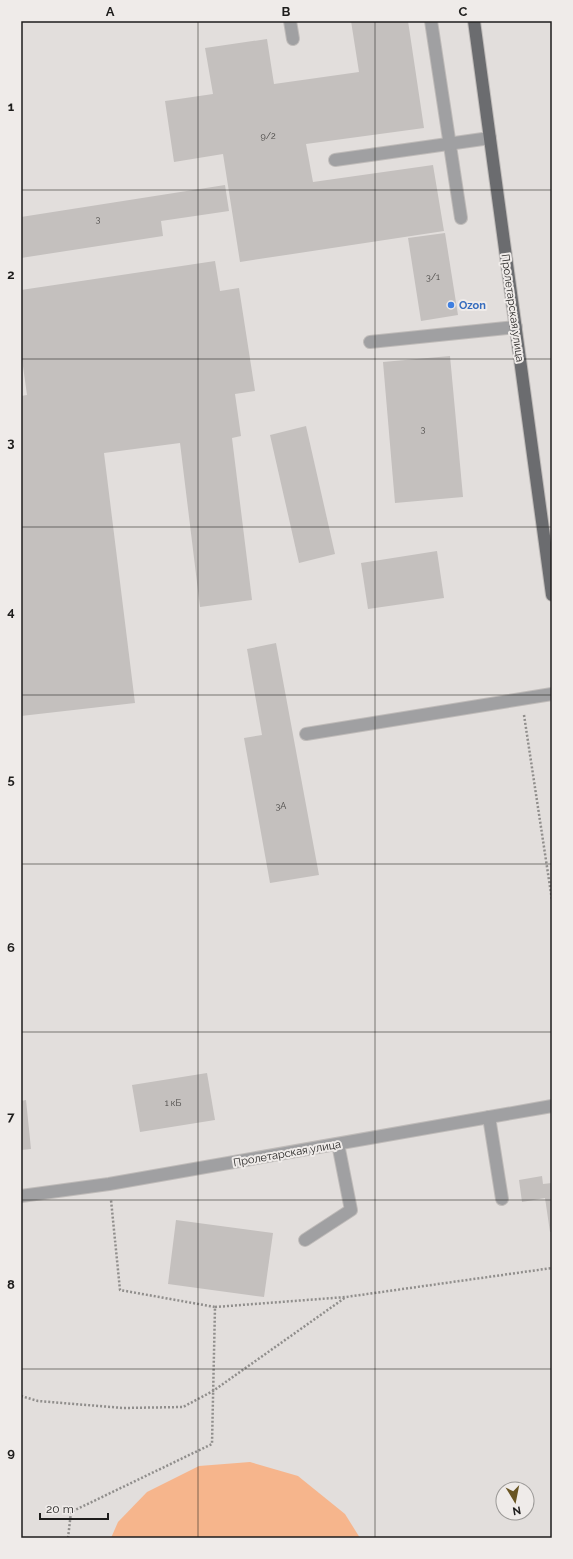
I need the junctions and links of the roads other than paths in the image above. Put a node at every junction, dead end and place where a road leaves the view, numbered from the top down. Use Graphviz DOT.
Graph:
graph roads {
  1 [pos="290,21"];
  2 [pos="431,21"];
  3 [pos="474,21"];
  4 [pos="293,40"];
  5 [pos="490,138"];
  6 [pos="450,144"];
  7 [pos="335,160"];
  8 [pos="461,218"];
  9 [pos="516,327"];
  10 [pos="370,342"];
  11 [pos="552,595"];
  12 [pos="552,694"];
  13 [pos="306,734"];
  14 [pos="552,1106"];
  15 [pos="489,1117"];
  16 [pos="338,1144"];
  17 [pos="21,1196"];
  18 [pos="502,1199"];
  19 [pos="305,1240"];
  1 -- 4 [label="street"];
  2 -- 6 [label="street"];
  3 -- 5 [label="main road, Пролетарская улица"];
  5 -- 6 [label="street"];
  5 -- 9 [label="main road, Пролетарская улица"];
  6 -- 7 [label="street"];
  6 -- 8 [label="street"];
  9 -- 10 [label="street"];
  9 -- 11 [label="main road, Пролетарская улица"];
  12 -- 13 [label="street"];
  14 -- 15 [label="street, Пролетарская улица"];
  15 -- 16 [label="street, Пролетарская улица"];
  15 -- 18 [label="street"];
  16 -- 17 [label="street, Пролетарская улица"];
  16 -- 19 [label="street"];
}
